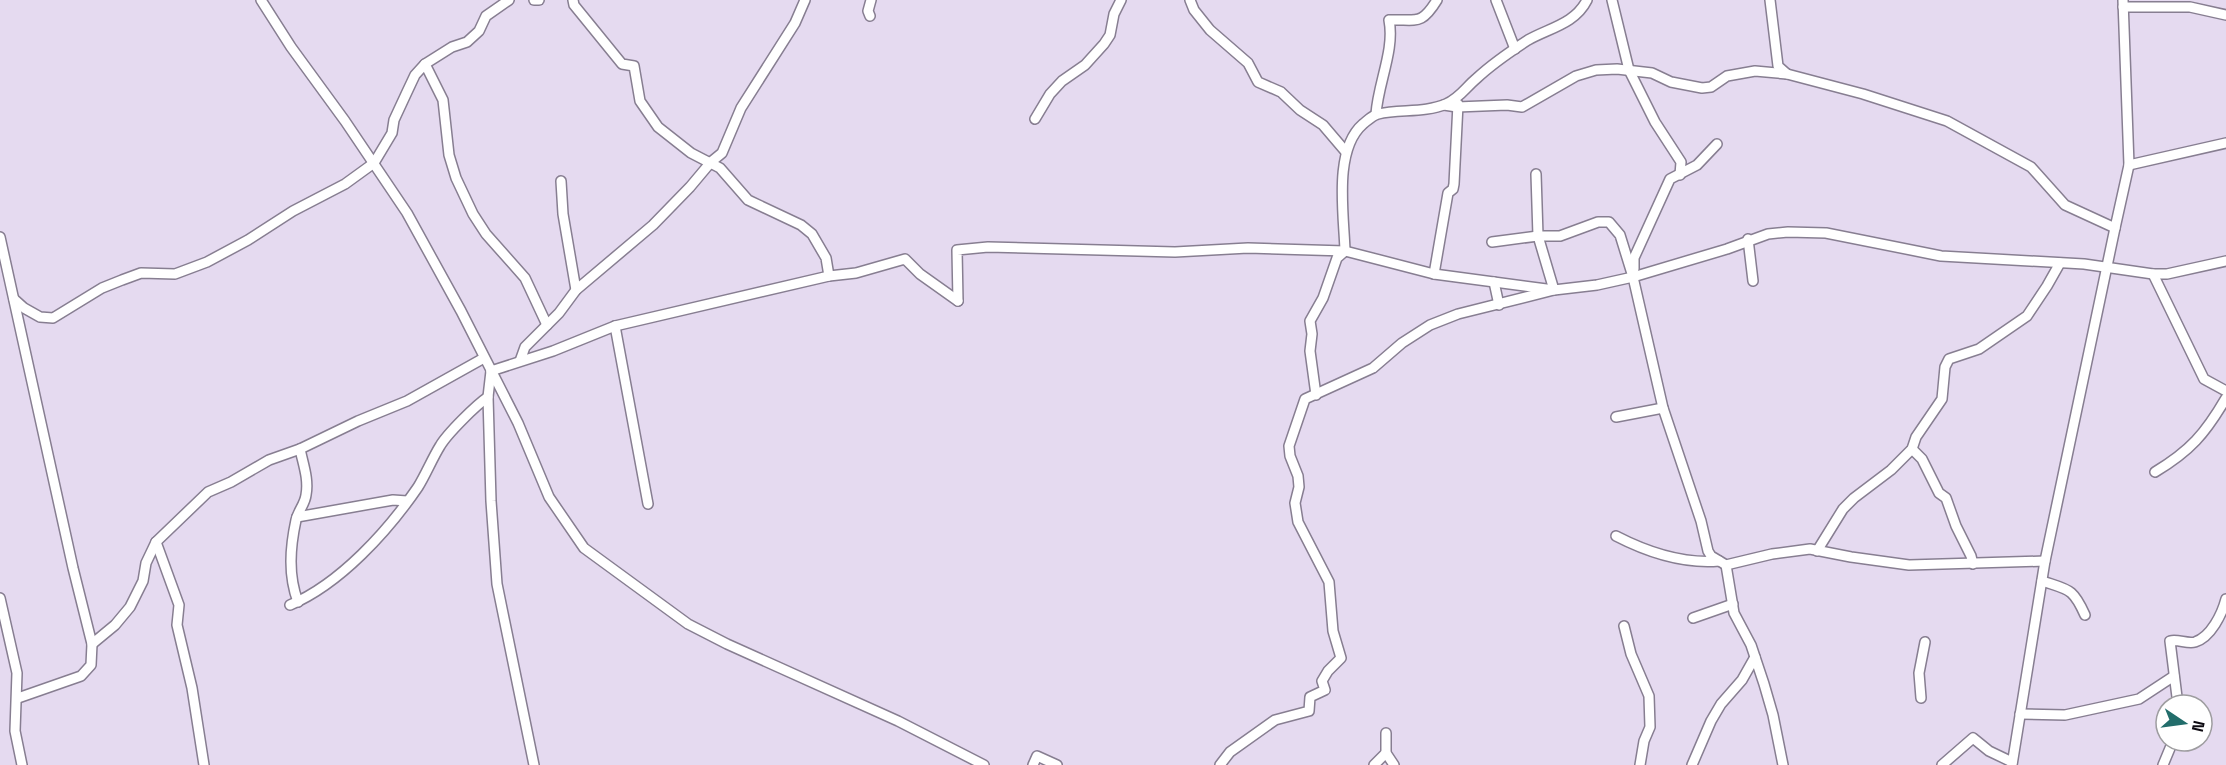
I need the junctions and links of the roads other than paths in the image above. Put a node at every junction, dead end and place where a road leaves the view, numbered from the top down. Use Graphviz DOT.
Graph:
graph roads {
  1 [pos="261,0"];
  2 [pos="534,0"];
  3 [pos="539,0"];
  4 [pos="573,0"];
  5 [pos="805,0"];
  6 [pos="871,0"];
  7 [pos="1121,0"];
  8 [pos="1190,0"];
  9 [pos="1437,0"];
  10 [pos="1496,0"];
  11 [pos="1587,0"];
  12 [pos="1612,0"];
  13 [pos="1770,0"];
  14 [pos="503,1"];
  15 [pos="2123,4"];
  16 [pos="2226,15"];
  17 [pos="870,16"];
  18 [pos="1515,49"];
  19 [pos="424,64"];
  20 [pos="1629,70"];
  21 [pos="1787,74"];
  22 [pos="1460,96"];
  23 [pos="1444,105"];
  24 [pos="1457,107"];
  25 [pos="1376,114"];
  26 [pos="1035,119"];
  27 [pos="2226,143"];
  28 [pos="1717,144"];
  29 [pos="1346,152"];
  30 [pos="711,162"];
  31 [pos="374,164"];
  32 [pos="2129,165"];
  33 [pos="1536,174"];
  34 [pos="1680,175"];
  35 [pos="561,181"];
  36 [pos="2115,228"];
  37 [pos="1538,236"];
  38 [pos="0,237"];
  39 [pos="1748,239"];
  40 [pos="1492,242"];
  41 [pos="1345,251"];
  42 [pos="2226,261"];
  43 [pos="2060,263"];
  44 [pos="2108,267"];
  45 [pos="1434,274"];
  46 [pos="2153,274"];
  47 [pos="829,276"];
  48 [pos="1633,277"];
  49 [pos="1754,281"];
  50 [pos="1494,282"];
  51 [pos="576,290"];
  52 [pos="1554,290"];
  53 [pos="14,299"];
  54 [pos="1499,304"];
  55 [pos="547,325"];
  56 [pos="615,326"];
  57 [pos="484,358"];
  58 [pos="520,361"];
  59 [pos="491,371"];
  60 [pos="2226,391"];
  61 [pos="1316,395"];
  62 [pos="488,397"];
  63 [pos="2226,398"];
  64 [pos="1663,408"];
  65 [pos="1616,417"];
  66 [pos="300,449"];
  67 [pos="1912,449"];
  68 [pos="2155,472"];
  69 [pos="407,501"];
  70 [pos="648,504"];
  71 [pos="297,518"];
  72 [pos="1616,536"];
  73 [pos="156,542"];
  74 [pos="1817,551"];
  75 [pos="2045,561"];
  76 [pos="1722,563"];
  77 [pos="1973,564"];
  78 [pos="2042,580"];
  79 [pos="0,598"];
  80 [pos="2226,599"];
  81 [pos="1733,604"];
  82 [pos="2085,615"];
  83 [pos="1693,618"];
  84 [pos="1624,626"];
  85 [pos="1925,642"];
  86 [pos="92,644"];
  87 [pos="1755,657"];
  88 [pos="2174,676"];
  89 [pos="2176,693"];
  90 [pos="18,698"];
  91 [pos="1922,698"];
  92 [pos="2020,714"];
  93 [pos="1386,733"];
  94 [pos="1386,753"];
  95 [pos="2012,763"];
  96 [pos="22,765"];
  97 [pos="204,765"];
  98 [pos="534,765"];
  99 [pos="984,765"];
  100 [pos="1033,765"];
  101 [pos="1057,765"];
  102 [pos="1220,765"];
  103 [pos="1374,765"];
  104 [pos="1394,765"];
  105 [pos="1640,765"];
  106 [pos="1692,765"];
  107 [pos="1783,765"];
  108 [pos="1942,765"];
  1 -- 31 [label="street"];
  2 -- 3 [label="street"];
  4 -- 30 [label="street"];
  5 -- 30 [label="street"];
  6 -- 17 [label="street"];
  7 -- 26 [label="street"];
  8 -- 29 [label="street"];
  9 -- 25 [label="street"];
  10 -- 18 [label="street"];
  11 -- 18 [label="street"];
  12 -- 20 [label="street"];
  13 -- 21 [label="street"];
  14 -- 19 [label="street"];
  15 -- 16 [label="street"];
  15 -- 32 [label="street"];
  18 -- 22 [label="street"];
  19 -- 31 [label="street"];
  19 -- 55 [label="street"];
  20 -- 21 [label="street"];
  20 -- 24 [label="street"];
  20 -- 34 [label="street"];
  21 -- 36 [label="street"];
  22 -- 23 [label="street"];
  22 -- 24 [label="street"];
  23 -- 24 [label="street"];
  23 -- 25 [label="street"];
  24 -- 45 [label="street"];
  25 -- 29 [label="street"];
  27 -- 32 [label="street"];
  28 -- 34 [label="street"];
  29 -- 41 [label="street"];
  30 -- 47 [label="street"];
  30 -- 51 [label="street"];
  31 -- 53 [label="street"];
  31 -- 57 [label="street"];
  32 -- 36 [label="street"];
  33 -- 37 [label="street"];
  34 -- 48 [label="street"];
  35 -- 51 [label="street"];
  36 -- 44 [label="street"];
  37 -- 40 [label="street"];
  37 -- 48 [label="street"];
  37 -- 52 [label="street"];
  38 -- 53 [label="street"];
  39 -- 43 [label="street"];
  39 -- 48 [label="street"];
  39 -- 49 [label="street"];
  41 -- 45 [label="street"];
  41 -- 47 [label="street"];
  41 -- 61 [label="street"];
  42 -- 46 [label="street"];
  43 -- 44 [label="street"];
  43 -- 67 [label="street"];
  44 -- 46 [label="street"];
  44 -- 75 [label="street"];
  45 -- 50 [label="street"];
  46 -- 60 [label="street"];
  47 -- 56 [label="street"];
  48 -- 52 [label="street"];
  48 -- 64 [label="street"];
  50 -- 52 [label="street"];
  50 -- 54 [label="street"];
  51 -- 55 [label="street"];
  52 -- 54 [label="street"];
  53 -- 86 [label="street"];
  54 -- 61 [label="street"];
  55 -- 58 [label="street"];
  56 -- 58 [label="street"];
  56 -- 70 [label="street"];
  57 -- 59 [label="street"];
  57 -- 66 [label="street"];
  58 -- 59 [label="street"];
  59 -- 62 [label="street"];
  59 -- 99 [label="street"];
  61 -- 102 [label="street"];
  62 -- 69 [label="street"];
  62 -- 98 [label="street"];
  63 -- 68 [label="street"];
  64 -- 65 [label="street"];
  64 -- 76 [label="street"];
  66 -- 71 [label="street"];
  66 -- 73 [label="street"];
  67 -- 74 [label="street"];
  67 -- 77 [label="street"];
  69 -- 71 [label="street"];
  69 -- 71 [label="street"];
  72 -- 76 [label="street"];
  73 -- 86 [label="street"];
  73 -- 97 [label="street"];
  74 -- 76 [label="street"];
  74 -- 77 [label="street"];
  75 -- 77 [label="street"];
  75 -- 78 [label="street"];
  76 -- 81 [label="street"];
  78 -- 82 [label="street"];
  78 -- 92 [label="street"];
  79 -- 90 [label="street"];
  80 -- 88 [label="street"];
  81 -- 83 [label="street"];
  81 -- 87 [label="street"];
  84 -- 105 [label="street"];
  85 -- 91 [label="street"];
  86 -- 90 [label="street"];
  87 -- 106 [label="street"];
  87 -- 107 [label="street"];
  88 -- 89 [label="street"];
  88 -- 92 [label="street"];
  90 -- 96 [label="street"];
  92 -- 95 [label="street"];
  93 -- 94 [label="street"];
  94 -- 103 [label="street"];
  94 -- 104 [label="street"];
  95 -- 108 [label="street"];
  100 -- 101 [label="street"];
}
